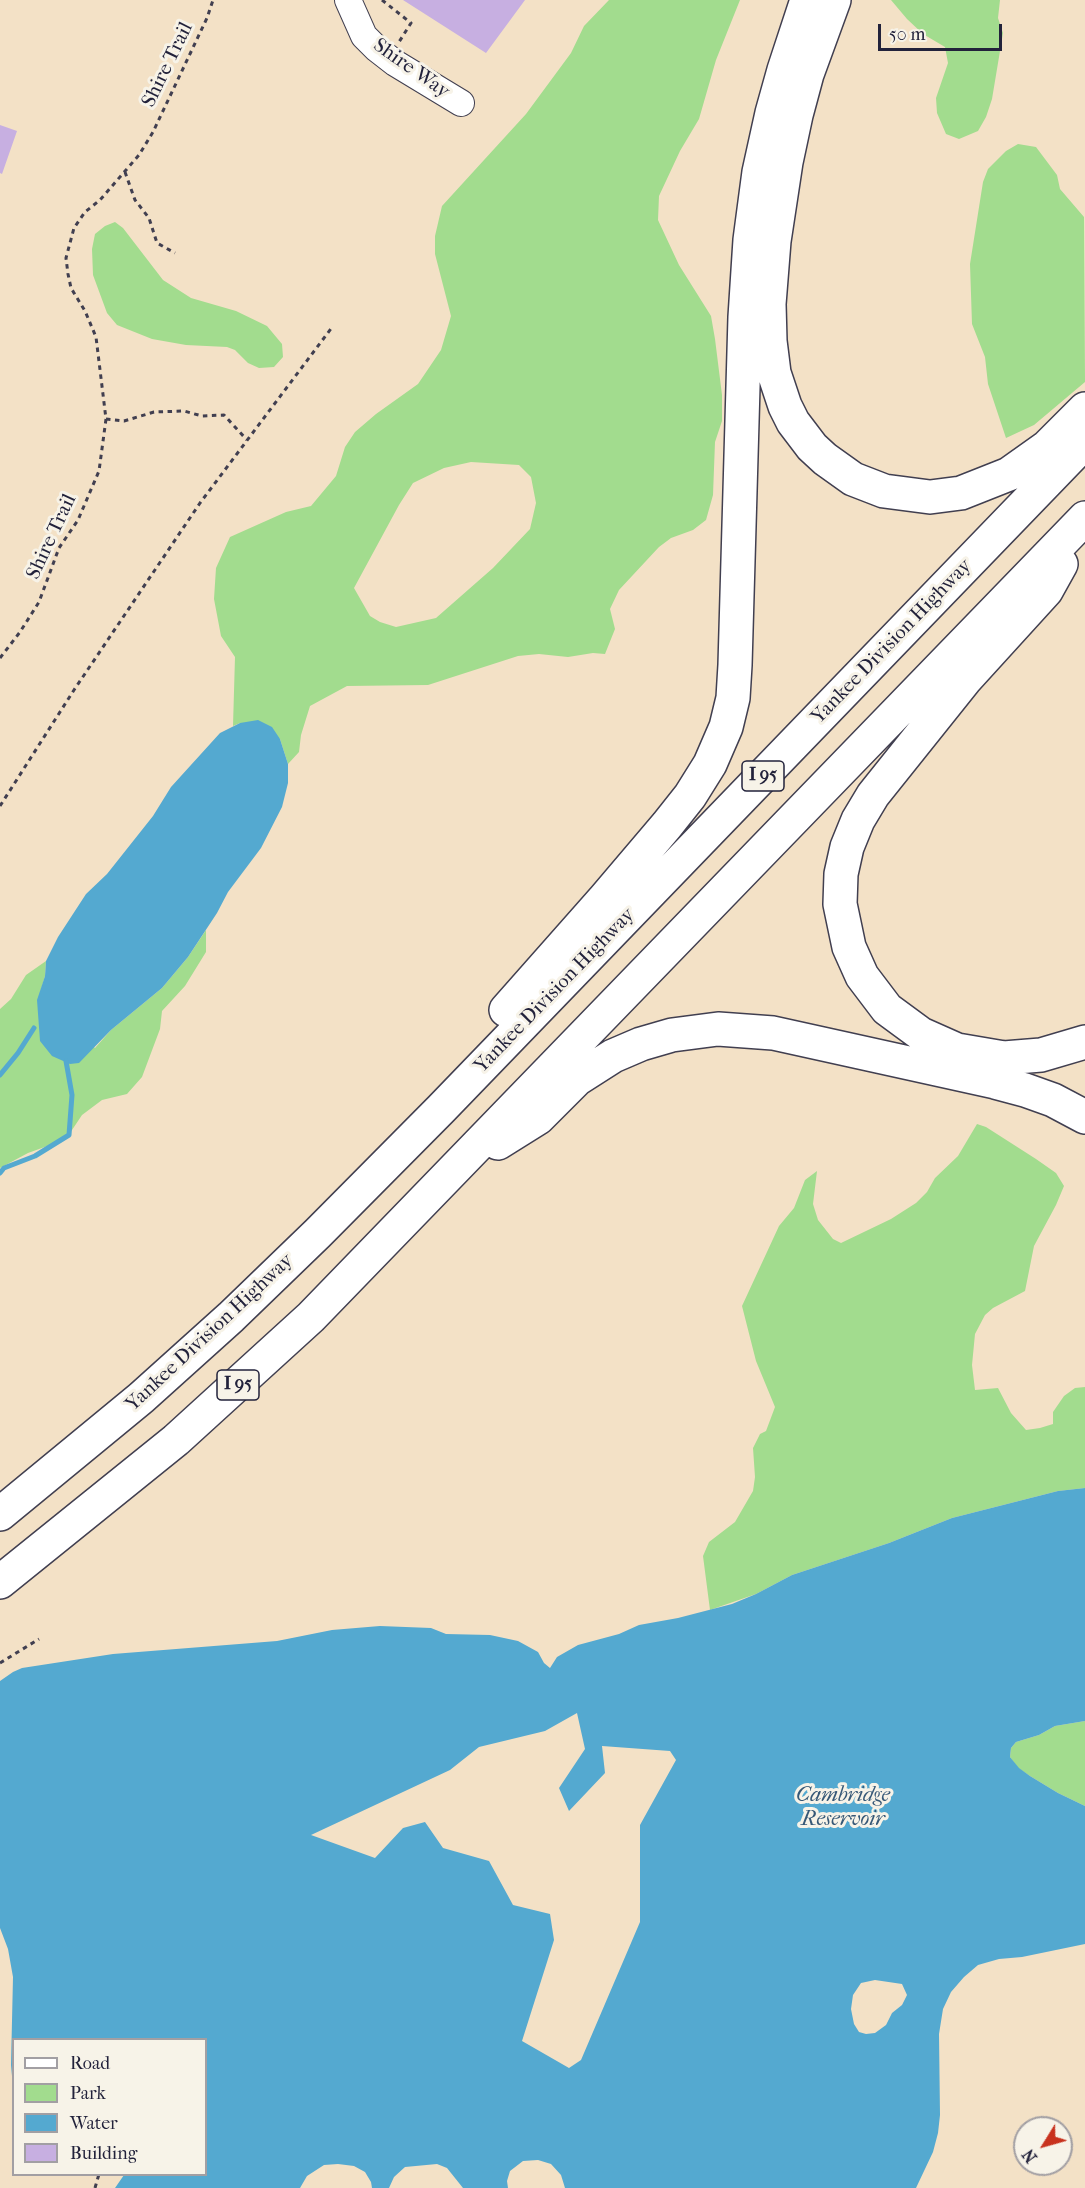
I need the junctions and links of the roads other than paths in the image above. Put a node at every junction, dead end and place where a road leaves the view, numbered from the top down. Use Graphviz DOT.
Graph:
graph roads {
  1 [pos="348,0"];
  2 [pos="807,0"];
  3 [pos="834,0"];
  4 [pos="461,103"];
  5 [pos="1085,409"];
  6 [pos="1085,442"];
  7 [pos="1085,518"];
  8 [pos="1085,522"];
  9 [pos="1085,1042"];
  10 [pos="441,1109"];
  11 [pos="1085,1117"];
  12 [pos="458,1167"];
  13 [pos="0,1514"];
  14 [pos="0,1582"];
  1 -- 4 [label="street, Shire Way"];
  2 -- 10 [label="highway"];
  3 -- 5 [label="highway"];
  6 -- 10 [label="highway, Yankee Division Highway / I 95"];
  7 -- 12 [label="highway, I 95"];
  8 -- 9 [label="highway"];
  10 -- 13 [label="highway, Yankee Division Highway / I 95"];
  11 -- 12 [label="highway"];
  12 -- 14 [label="highway, I 95"];
}
